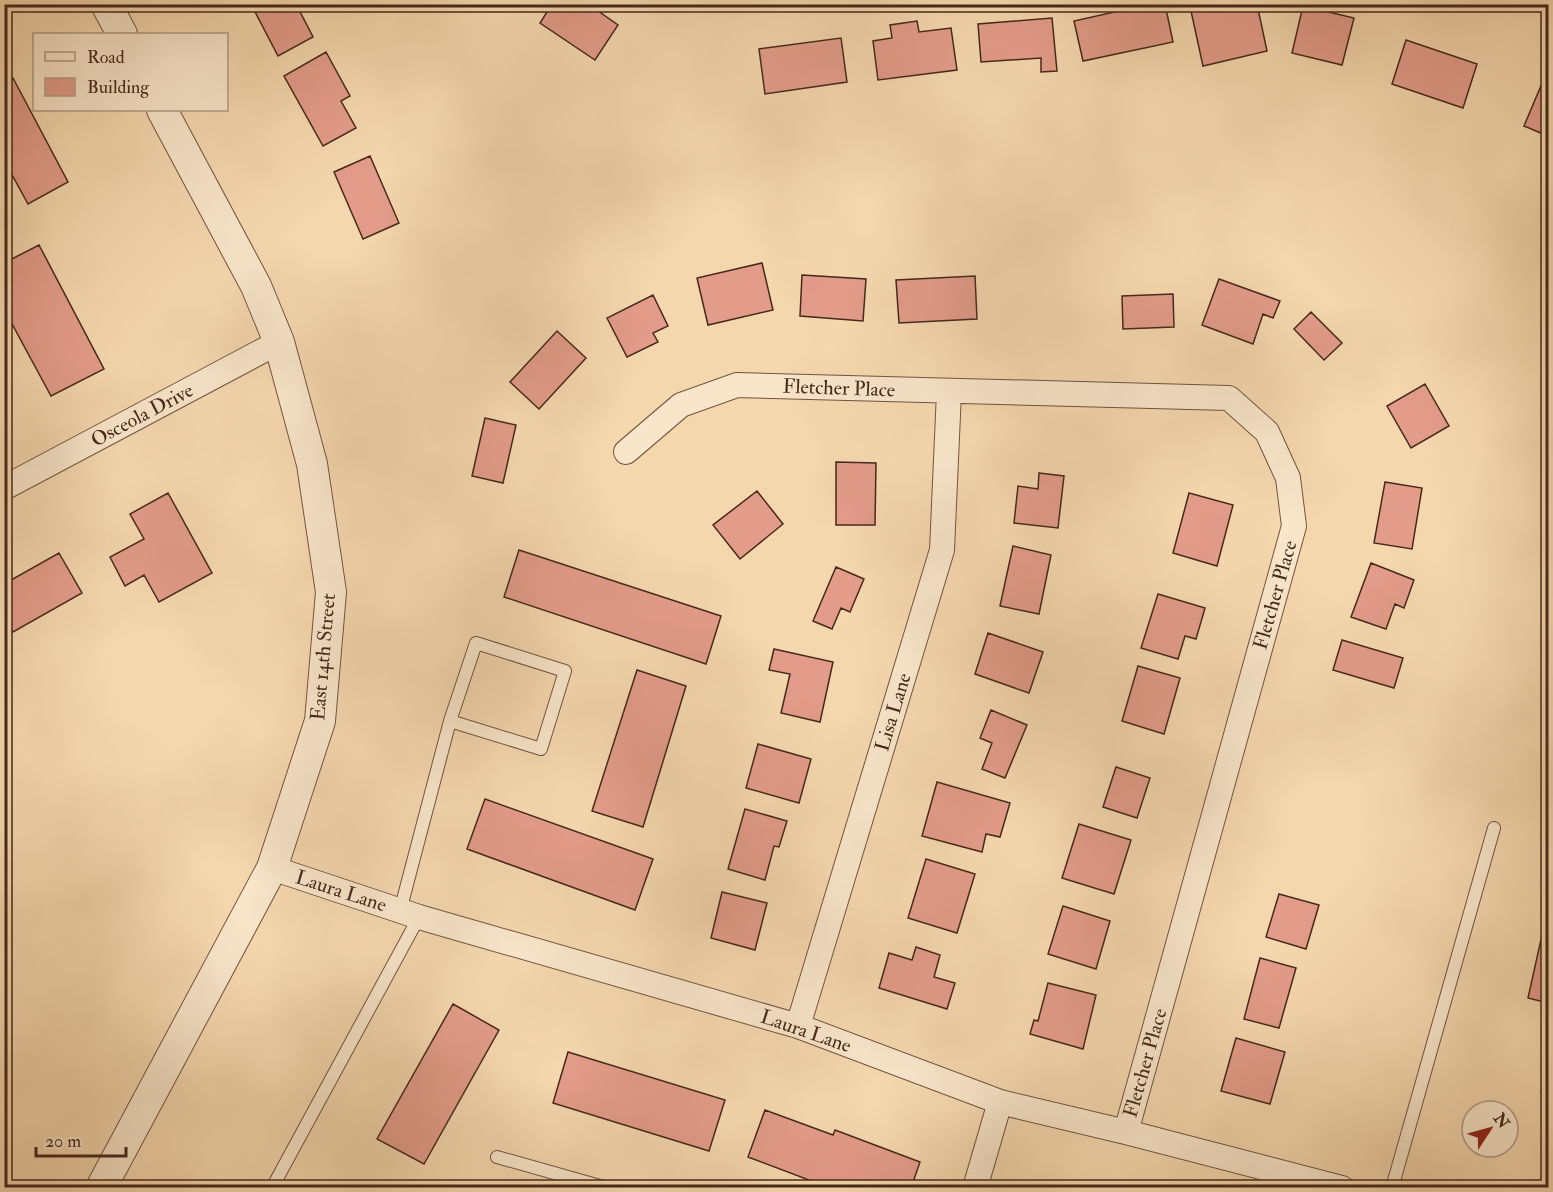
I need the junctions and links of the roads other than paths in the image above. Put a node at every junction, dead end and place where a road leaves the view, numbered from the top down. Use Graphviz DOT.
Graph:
graph roads {
  1 [pos="106,4"];
  2 [pos="121,33"];
  3 [pos="163,111"];
  4 [pos="279,342"];
  5 [pos="949,392"];
  6 [pos="626,452"];
  7 [pos="4,488"];
  8 [pos="450,721"];
  9 [pos="1494,828"];
  10 [pos="272,868"];
  11 [pos="409,914"];
  12 [pos="798,1026"];
  13 [pos="1000,1102"];
  14 [pos="1126,1132"];
  15 [pos="497,1157"];
  16 [pos="101,1188"];
  17 [pos="272,1188"];
  18 [pos="607,1188"];
  19 [pos="975,1188"];
  20 [pos="1342,1188"];
  21 [pos="1392,1188"];
  1 -- 2 [label="street"];
  3 -- 4 [label="street, East 14th Street"];
  4 -- 7 [label="street, Osceola Drive"];
  4 -- 10 [label="street, East 14th Street"];
  5 -- 6 [label="street, Fletcher Place"];
  5 -- 12 [label="street, Lisa Lane"];
  5 -- 14 [label="street, Fletcher Place"];
  8 -- 8 [label="lane"];
  8 -- 11 [label="lane"];
  9 -- 21 [label="lane"];
  10 -- 11 [label="street, Laura Lane"];
  10 -- 16 [label="street, East 14th Street"];
  11 -- 12 [label="street, Laura Lane"];
  11 -- 17 [label="lane"];
  12 -- 13 [label="street, Laura Lane"];
  13 -- 14 [label="street, Laura Lane"];
  13 -- 19 [label="street"];
  14 -- 20 [label="street, Laura Lane"];
  15 -- 18 [label="lane"];
}
